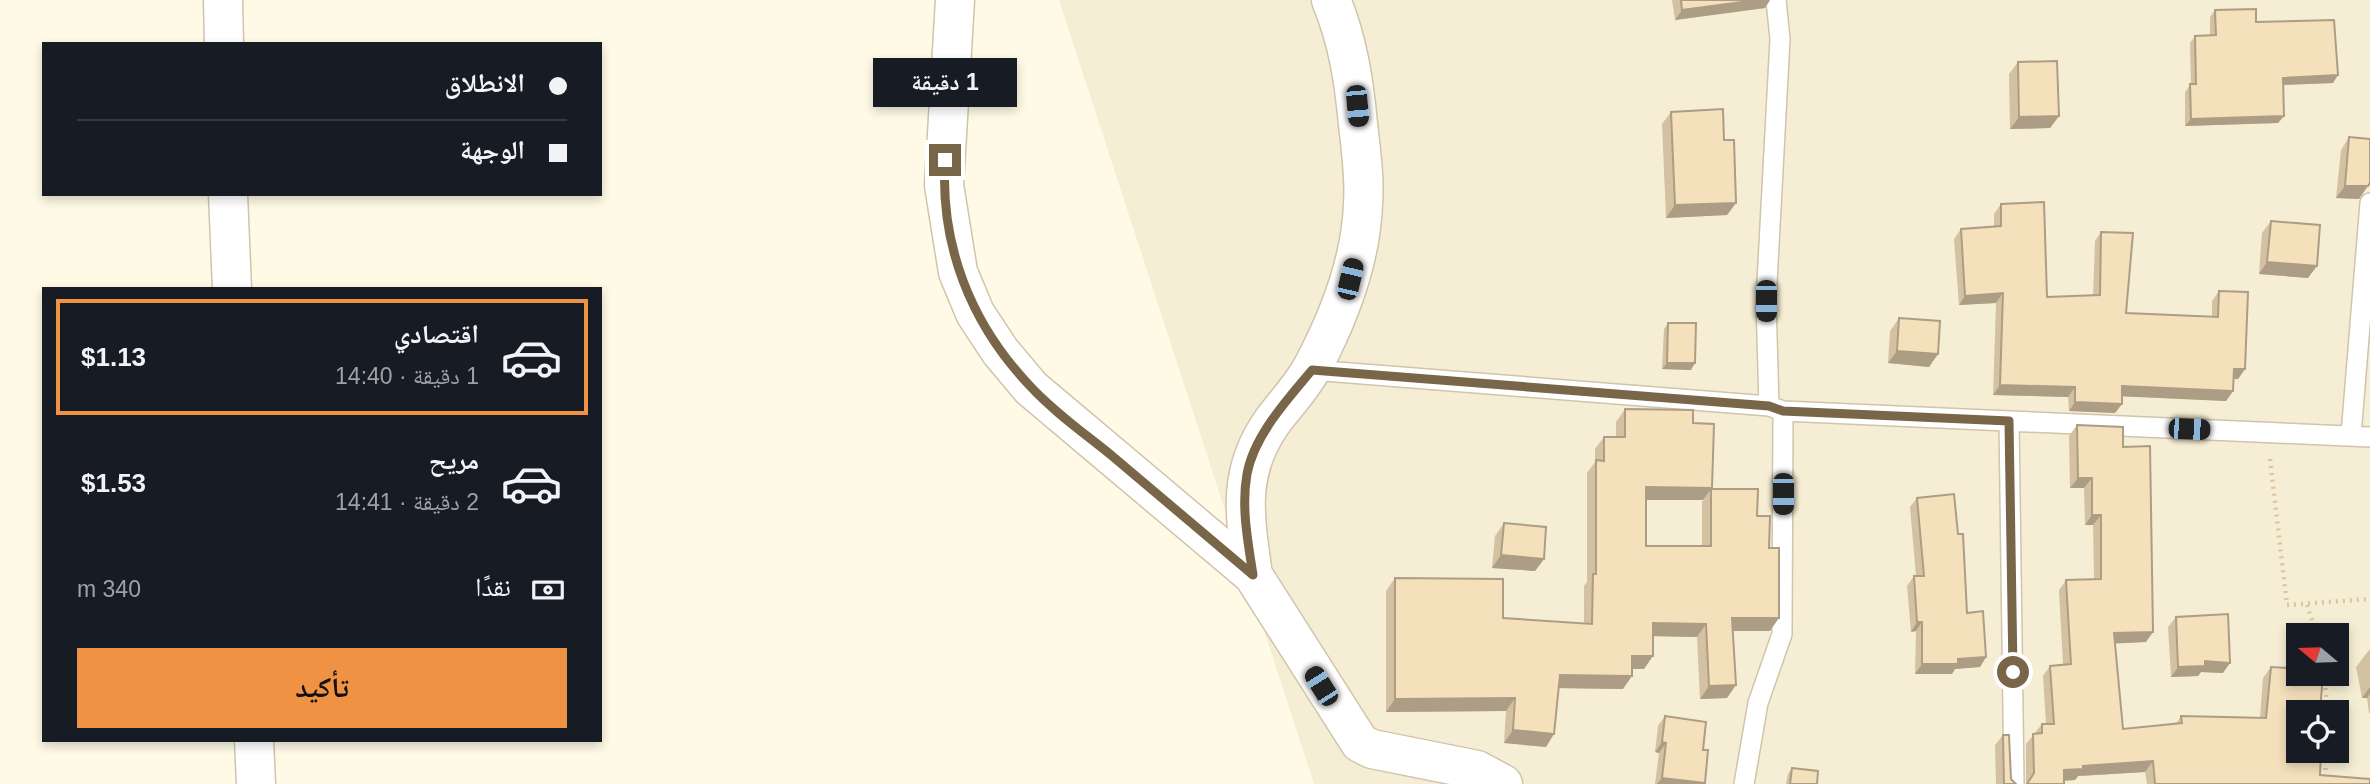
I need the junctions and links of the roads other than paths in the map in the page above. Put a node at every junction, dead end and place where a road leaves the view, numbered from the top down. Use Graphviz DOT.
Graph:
graph roads {
  1 [pos="223,0"];
  2 [pos="955,0"];
  3 [pos="1331,0"];
  4 [pos="1776,0"];
  5 [pos="224,42"];
  6 [pos="228,196"];
  7 [pos="2370,203"];
  8 [pos="232,287"];
  9 [pos="1312,370"];
  10 [pos="1776,408"];
  11 [pos="2009,421"];
  12 [pos="2360,436"];
  13 [pos="1253,575"];
  14 [pos="254,742"];
  15 [pos="256,784"];
  16 [pos="1503,784"];
  17 [pos="1744,784"];
  18 [pos="2014,784"];
  1 -- 5 [label="street"];
  2 -- 13 [label="street"];
  3 -- 9 [label="street"];
  4 -- 10 [label="lane"];
  6 -- 8 [label="street"];
  7 -- 12 [label="lane"];
  9 -- 10 [label="lane"];
  9 -- 13 [label="street"];
  10 -- 11 [label="lane"];
  10 -- 17 [label="lane"];
  11 -- 12 [label="lane"];
  11 -- 18 [label="lane"];
  13 -- 16 [label="street"];
  14 -- 15 [label="street"];
}
